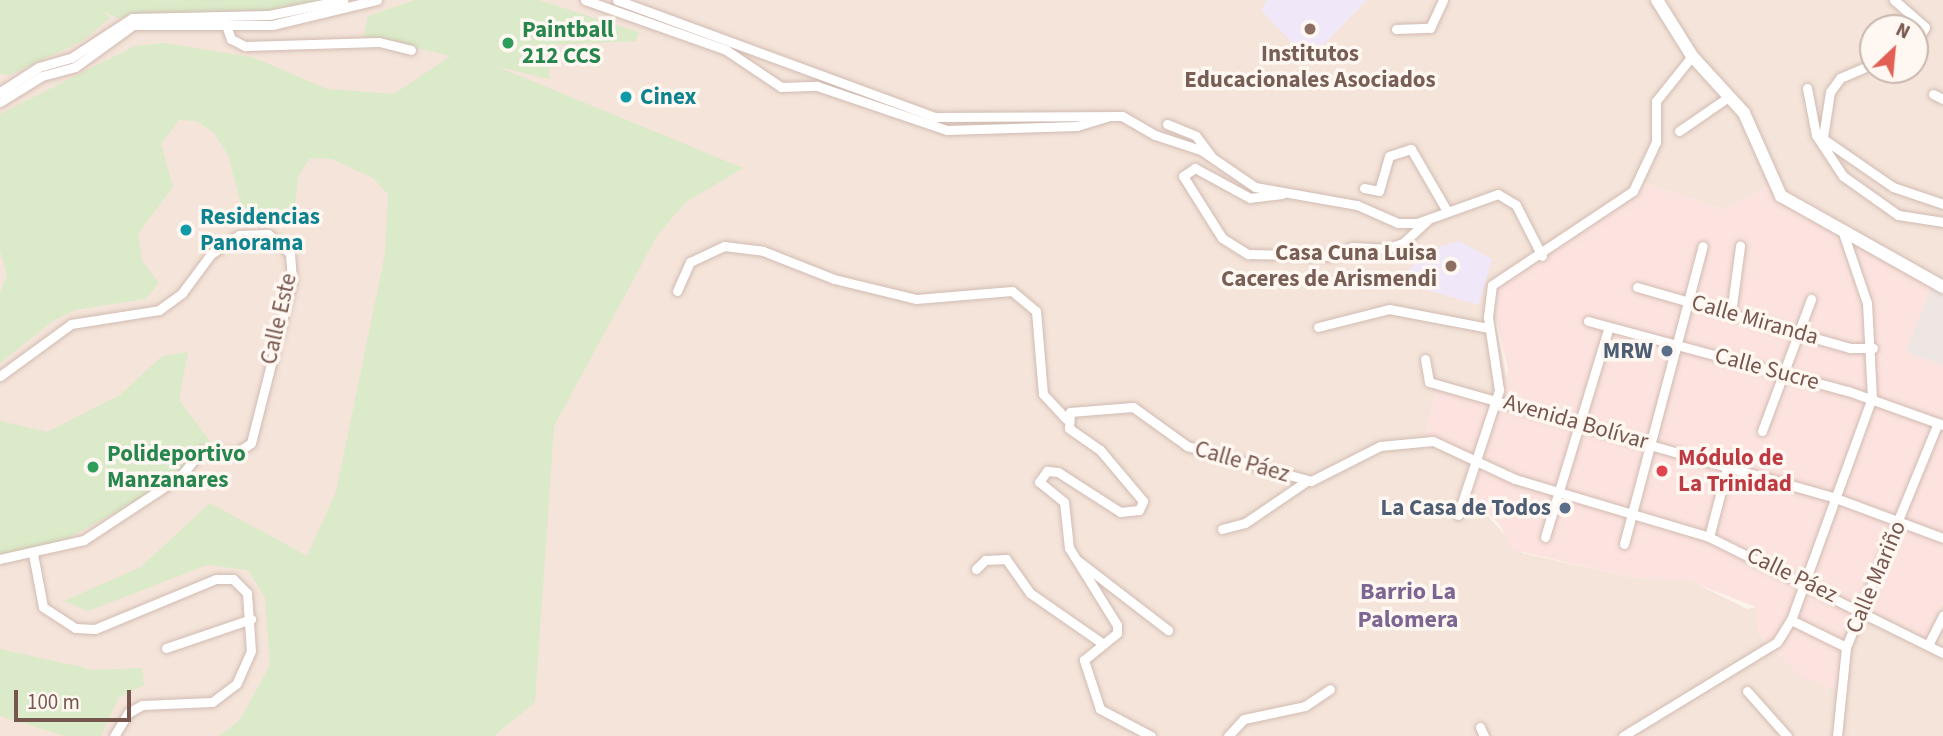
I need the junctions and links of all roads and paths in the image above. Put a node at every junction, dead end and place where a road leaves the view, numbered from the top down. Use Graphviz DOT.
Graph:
graph roads {
  1 [pos="343,0"];
  2 [pos="377,0"];
  3 [pos="585,0"];
  4 [pos="617,0"];
  5 [pos="1443,0"];
  6 [pos="1657,0"];
  7 [pos="1894,0"];
  8 [pos="1910,14"];
  9 [pos="225,22"];
  10 [pos="1396,29"];
  11 [pos="411,50"];
  12 [pos="759,52"];
  13 [pos="1692,56"];
  14 [pos="796,66"];
  15 [pos="753,67"];
  16 [pos="1859,70"];
  17 [pos="790,85"];
  18 [pos="1807,88"];
  19 [pos="0,92"];
  20 [pos="1933,94"];
  21 [pos="1730,96"];
  22 [pos="1943,99"];
  23 [pos="0,102"];
  24 [pos="1112,115"];
  25 [pos="1167,124"];
  26 [pos="1679,131"];
  27 [pos="1822,143"];
  28 [pos="1211,156"];
  29 [pos="1364,188"];
  30 [pos="1282,194"];
  31 [pos="1943,204"];
  32 [pos="1447,211"];
  33 [pos="1428,219"];
  34 [pos="1943,222"];
  35 [pos="1844,236"];
  36 [pos="1703,246"];
  37 [pos="1740,246"];
  38 [pos="1542,256"];
  39 [pos="1943,278"];
  40 [pos="1929,280"];
  41 [pos="1637,287"];
  42 [pos="1943,287"];
  43 [pos="677,291"];
  44 [pos="1811,299"];
  45 [pos="1689,301"];
  46 [pos="1731,313"];
  47 [pos="1588,321"];
  48 [pos="1318,327"];
  49 [pos="1489,328"];
  50 [pos="1608,329"];
  51 [pos="1801,330"];
  52 [pos="1676,345"];
  53 [pos="1873,348"];
  54 [pos="1425,359"];
  55 [pos="1783,372"];
  56 [pos="0,376"];
  57 [pos="1497,398"];
  58 [pos="1872,398"];
  59 [pos="1066,419"];
  60 [pos="1940,424"];
  61 [pos="1580,426"];
  62 [pos="1762,431"];
  63 [pos="1651,444"];
  64 [pos="1729,462"];
  65 [pos="1480,463"];
  66 [pos="1308,480"];
  67 [pos="1558,492"];
  68 [pos="1833,498"];
  69 [pos="1630,514"];
  70 [pos="1458,515"];
  71 [pos="1900,524"];
  72 [pos="1222,530"];
  73 [pos="1545,537"];
  74 [pos="1709,537"];
  75 [pos="1943,538"];
  76 [pos="1624,544"];
  77 [pos="33,554"];
  78 [pos="0,559"];
  79 [pos="1076,559"];
  80 [pos="976,569"];
  81 [pos="1804,579"];
  82 [pos="1861,610"];
  83 [pos="1943,615"];
  84 [pos="251,619"];
  85 [pos="1791,620"];
  86 [pos="1168,630"];
  87 [pos="1102,643"];
  88 [pos="1928,645"];
  89 [pos="1846,646"];
  90 [pos="166,648"];
  91 [pos="1943,653"];
  92 [pos="1330,689"];
  93 [pos="1747,691"];
  94 [pos="114,736"];
  95 [pos="1151,736"];
  96 [pos="1228,736"];
  97 [pos="1623,736"];
  98 [pos="1787,736"];
  99 [pos="1836,736"];
  1 -- 9 [label="street"];
  2 -- 9 [label="street"];
  3 -- 15 [label="street"];
  4 -- 12 [label="street"];
  5 -- 10 [label="street"];
  6 -- 13 [label="street"];
  7 -- 8 [label="street"];
  9 -- 11 [label="street"];
  9 -- 19 [label="street"];
  9 -- 23 [label="street"];
  12 -- 14 [label="street"];
  12 -- 15 [label="street"];
  13 -- 21 [label="street"];
  13 -- 38 [label="street"];
  14 -- 17 [label="street"];
  14 -- 24 [label="street"];
  15 -- 17 [label="street"];
  16 -- 27 [label="street"];
  17 -- 24 [label="street"];
  18 -- 27 [label="street"];
  20 -- 22 [label="street"];
  21 -- 26 [label="street"];
  21 -- 35 [label="street"];
  24 -- 28 [label="street"];
  25 -- 28 [label="street"];
  27 -- 31 [label="street"];
  27 -- 34 [label="street"];
  28 -- 30 [label="street"];
  29 -- 32 [label="street"];
  30 -- 33 [label="street"];
  30 -- 33 [label="street"];
  32 -- 33 [label="street"];
  32 -- 38 [label="street"];
  35 -- 40 [label="street"];
  35 -- 53 [label="street"];
  36 -- 45 [label="street"];
  37 -- 46 [label="street"];
  38 -- 49 [label="street"];
  39 -- 40 [label="street"];
  40 -- 42 [label="street"];
  41 -- 45 [label="street, Calle Miranda"];
  43 -- 59 [label="street"];
  44 -- 51 [label="street"];
  45 -- 46 [label="street, Calle Miranda"];
  45 -- 52 [label="street"];
  46 -- 51 [label="street, Calle Miranda"];
  47 -- 50 [label="street, Calle Sucre"];
  48 -- 49 [label="street"];
  49 -- 57 [label="street"];
  50 -- 52 [label="street, Calle Sucre"];
  50 -- 61 [label="street"];
  51 -- 53 [label="street, Calle Miranda"];
  51 -- 55 [label="street"];
  52 -- 55 [label="street, Calle Sucre"];
  52 -- 63 [label="street"];
  53 -- 58 [label="street"];
  54 -- 57 [label="street, Avenida Bolívar"];
  55 -- 58 [label="street, Calle Sucre"];
  55 -- 62 [label="street"];
  56 -- 77 [label="street, Calle Este"];
  57 -- 61 [label="street, Avenida Bolívar"];
  57 -- 65 [label="street"];
  58 -- 60 [label="street, Calle Sucre"];
  58 -- 68 [label="street"];
  59 -- 66 [label="street, Calle Páez"];
  59 -- 79 [label="street"];
  60 -- 71 [label="street, Calle Mariño"];
  61 -- 63 [label="street, Avenida Bolívar"];
  61 -- 67 [label="street"];
  63 -- 64 [label="street, Avenida Bolívar"];
  63 -- 69 [label="street"];
  64 -- 68 [label="street, Avenida Bolívar"];
  64 -- 74 [label="street"];
  65 -- 66 [label="street, Calle Páez"];
  65 -- 67 [label="street, Calle Páez"];
  65 -- 70 [label="street"];
  66 -- 72 [label="street"];
  67 -- 69 [label="street, Calle Páez"];
  67 -- 73 [label="street"];
  68 -- 71 [label="street, Avenida Bolívar"];
  68 -- 81 [label="street"];
  69 -- 74 [label="street, Calle Páez"];
  69 -- 76 [label="street"];
  71 -- 75 [label="street, Avenida Bolívar"];
  71 -- 82 [label="street, Calle Mariño"];
  74 -- 81 [label="street, Calle Páez"];
  77 -- 78 [label="street, Calle Este"];
  77 -- 84 [label="street"];
  79 -- 86 [label="street"];
  79 -- 87 [label="street"];
  80 -- 87 [label="street"];
  81 -- 82 [label="street, Calle Páez"];
  81 -- 85 [label="street"];
  82 -- 88 [label="street, Calle Páez"];
  82 -- 89 [label="street, Calle Mariño"];
  83 -- 88 [label="street"];
  84 -- 90 [label="street"];
  84 -- 94 [label="street"];
  85 -- 89 [label="street"];
  85 -- 97 [label="street"];
  87 -- 95 [label="street"];
  88 -- 91 [label="street, Calle Páez"];
  89 -- 99 [label="street, Calle Mariño"];
  92 -- 96 [label="street"];
  93 -- 98 [label="street"];
}
